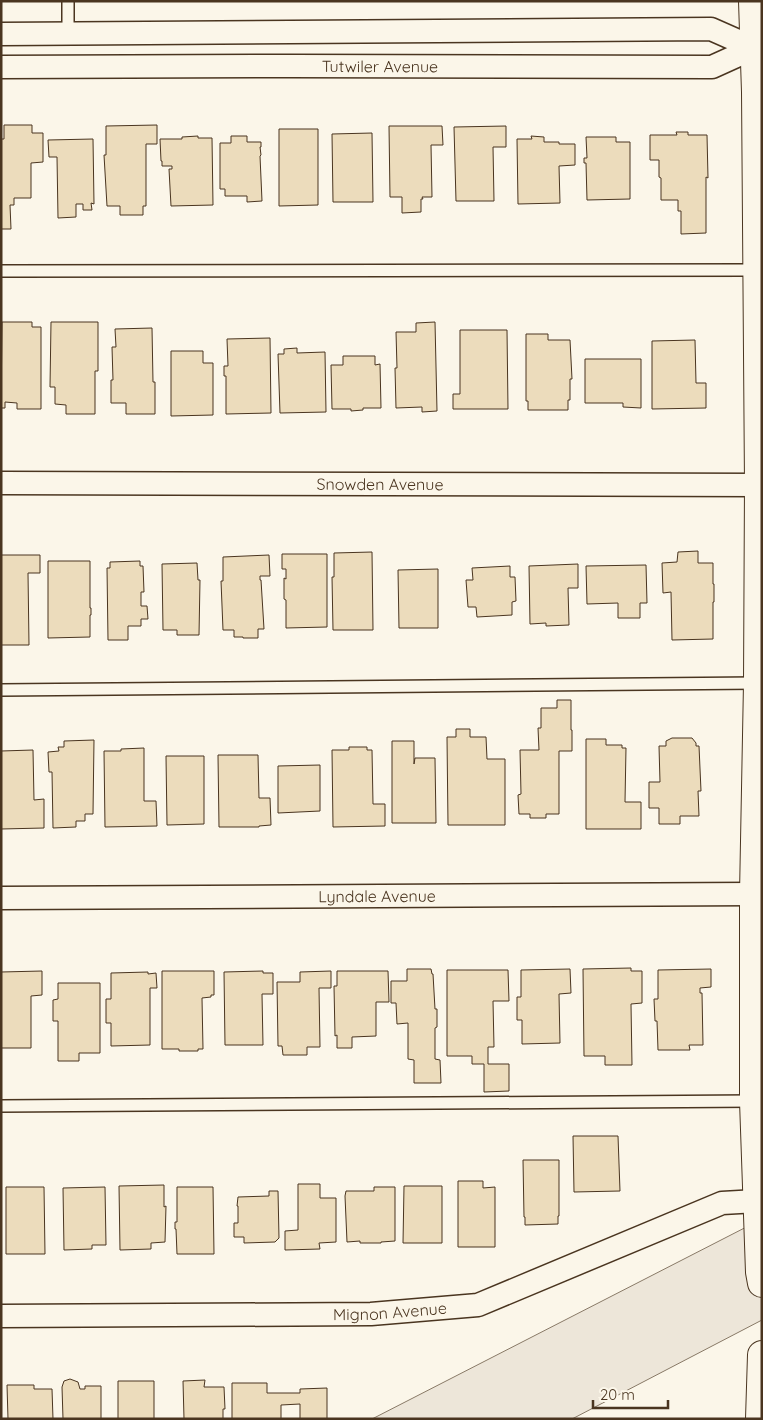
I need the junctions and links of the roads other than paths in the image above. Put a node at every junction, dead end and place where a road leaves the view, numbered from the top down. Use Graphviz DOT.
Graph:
graph roads {
  1 [pos="68,1"];
  2 [pos="753,1"];
  3 [pos="287,32"];
  4 [pos="1,34"];
  5 [pos="68,34"];
  6 [pos="758,48"];
  7 [pos="289,66"];
  8 [pos="1,67"];
  9 [pos="757,270"];
  10 [pos="1,272"];
  11 [pos="1,484"];
  12 [pos="759,485"];
  13 [pos="758,683"];
  14 [pos="1,690"];
  15 [pos="754,894"];
  16 [pos="1,898"];
  17 [pos="754,1101"];
  18 [pos="1,1106"];
  19 [pos="759,1218"];
  20 [pos="762,1282"];
  21 [pos="1,1316"];
  22 [pos="762,1355"];
  23 [pos="760,1419"];
  1 -- 5 [label="lane"];
  2 -- 6 [label="main road"];
  3 -- 5 [label="street"];
  3 -- 6 [label="street"];
  3 -- 7 [label="street"];
  4 -- 5 [label="street"];
  6 -- 7 [label="street, Tutwiler Avenue"];
  6 -- 9 [label="main road"];
  7 -- 8 [label="street, Tutwiler Avenue"];
  9 -- 10 [label="lane"];
  9 -- 12 [label="main road"];
  11 -- 12 [label="street, Snowden Avenue"];
  12 -- 13 [label="main road"];
  13 -- 14 [label="lane"];
  13 -- 15 [label="main road"];
  15 -- 16 [label="street, Lyndale Avenue"];
  15 -- 17 [label="main road"];
  17 -- 18 [label="lane"];
  17 -- 19 [label="main road"];
  19 -- 20 [label="main road"];
  19 -- 21 [label="street, Mignon Avenue"];
  22 -- 23 [label="main road"];
}
